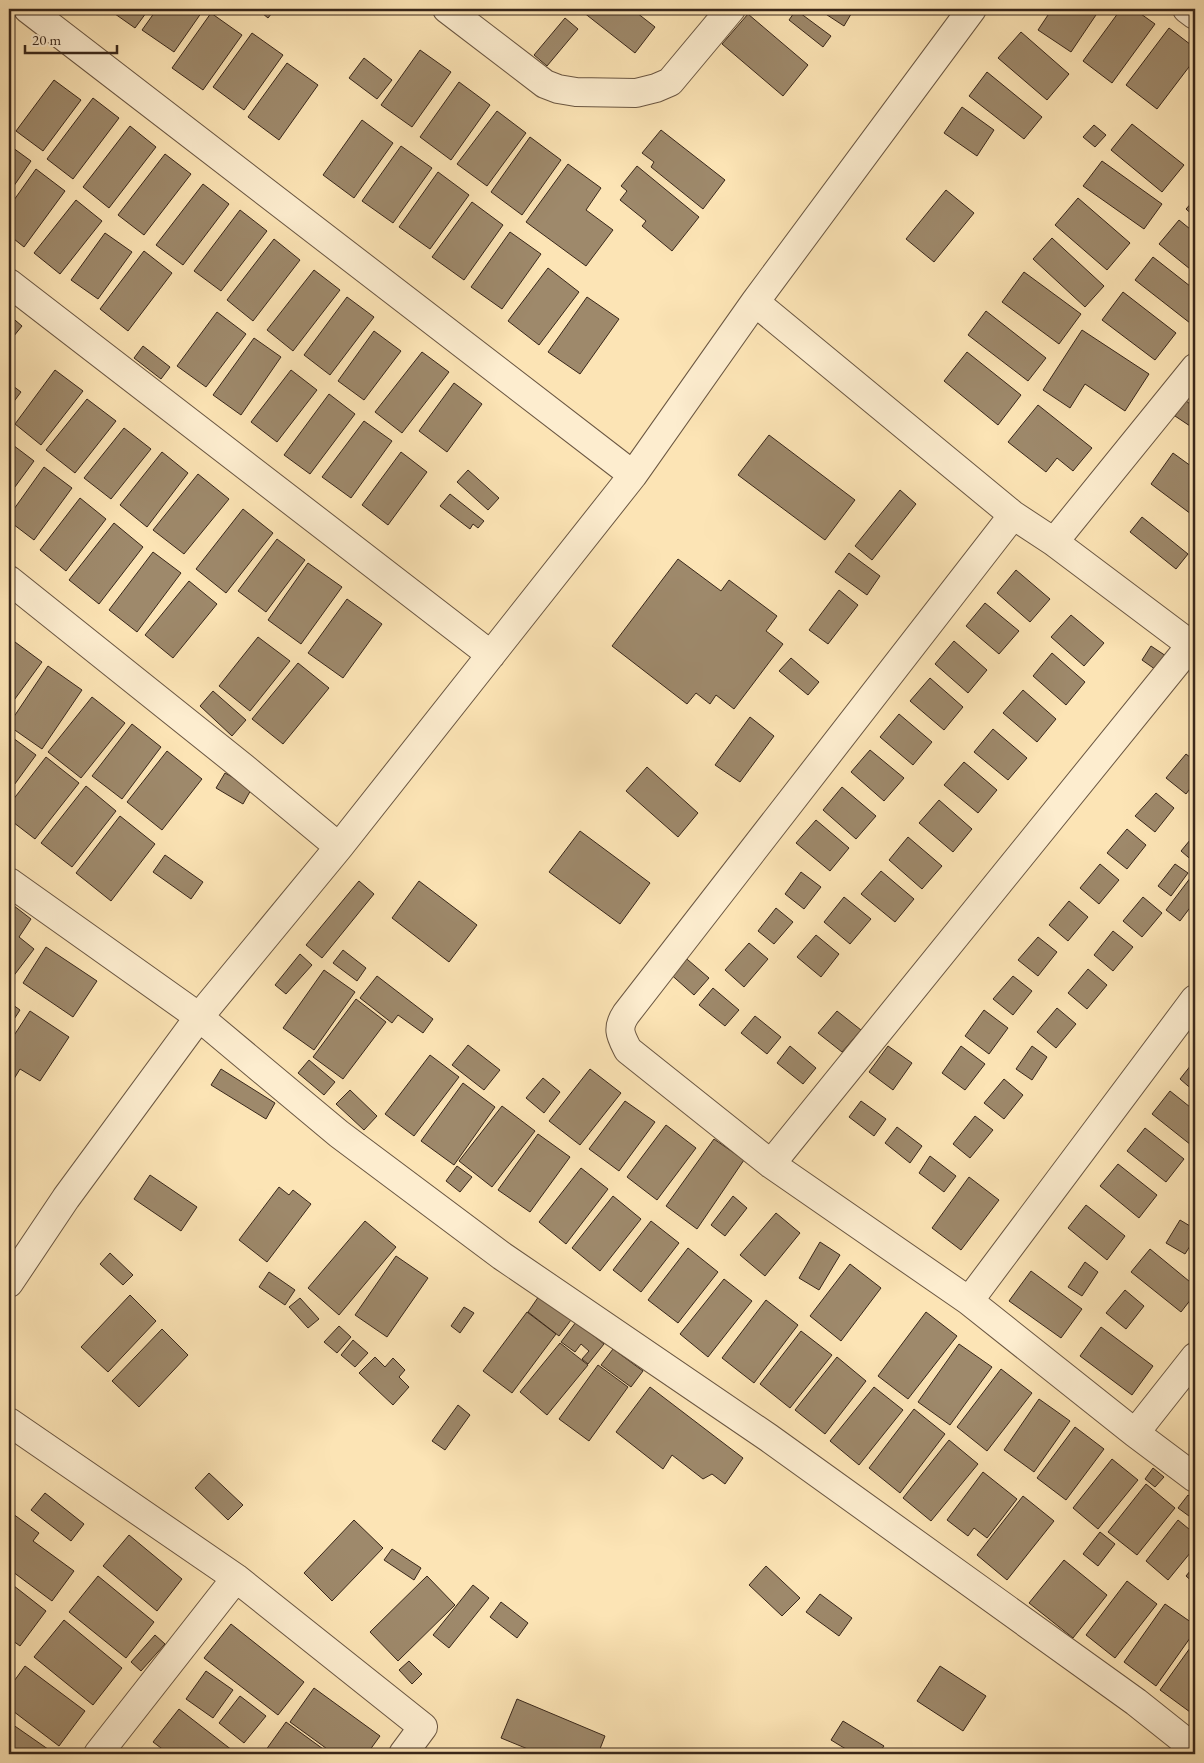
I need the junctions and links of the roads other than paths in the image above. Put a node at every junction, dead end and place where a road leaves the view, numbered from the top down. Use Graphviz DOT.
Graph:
graph roads {
  1 [pos="28,9"];
  2 [pos="447,9"];
  3 [pos="730,9"];
  4 [pos="972,9"];
  5 [pos="1187,9"];
  6 [pos="1195,15"];
  7 [pos="9,283"];
  8 [pos="755,302"];
  9 [pos="1195,368"];
  10 [pos="633,475"];
  11 [pos="1013,515"];
  12 [pos="1054,542"];
  13 [pos="9,580"];
  14 [pos="1193,646"];
  15 [pos="491,654"];
  16 [pos="340,847"];
  17 [pos="9,882"];
  18 [pos="1195,999"];
  19 [pos="199,1017"];
  20 [pos="771,1164"];
  21 [pos="9,1283"];
  22 [pos="969,1301"];
  23 [pos="1195,1357"];
  24 [pos="9,1422"];
  25 [pos="1135,1432"];
  26 [pos="1195,1478"];
  27 [pos="236,1578"];
  28 [pos="1195,1749"];
  29 [pos="98,1754"];
  30 [pos="403,1754"];
  1 -- 10 [label="street"];
  2 -- 3 [label="street"];
  4 -- 8 [label="street"];
  5 -- 6 [label="street"];
  7 -- 15 [label="street"];
  8 -- 10 [label="street"];
  8 -- 11 [label="street"];
  9 -- 12 [label="street"];
  10 -- 15 [label="street"];
  11 -- 12 [label="street"];
  11 -- 20 [label="street"];
  12 -- 14 [label="street"];
  13 -- 16 [label="street"];
  14 -- 20 [label="street"];
  15 -- 16 [label="street"];
  16 -- 19 [label="street"];
  17 -- 19 [label="street"];
  18 -- 22 [label="street"];
  19 -- 21 [label="street"];
  19 -- 28 [label="street"];
  20 -- 22 [label="street"];
  22 -- 25 [label="street"];
  23 -- 25 [label="street"];
  24 -- 27 [label="street"];
  25 -- 26 [label="street"];
  27 -- 29 [label="street"];
  27 -- 30 [label="street"];
}
